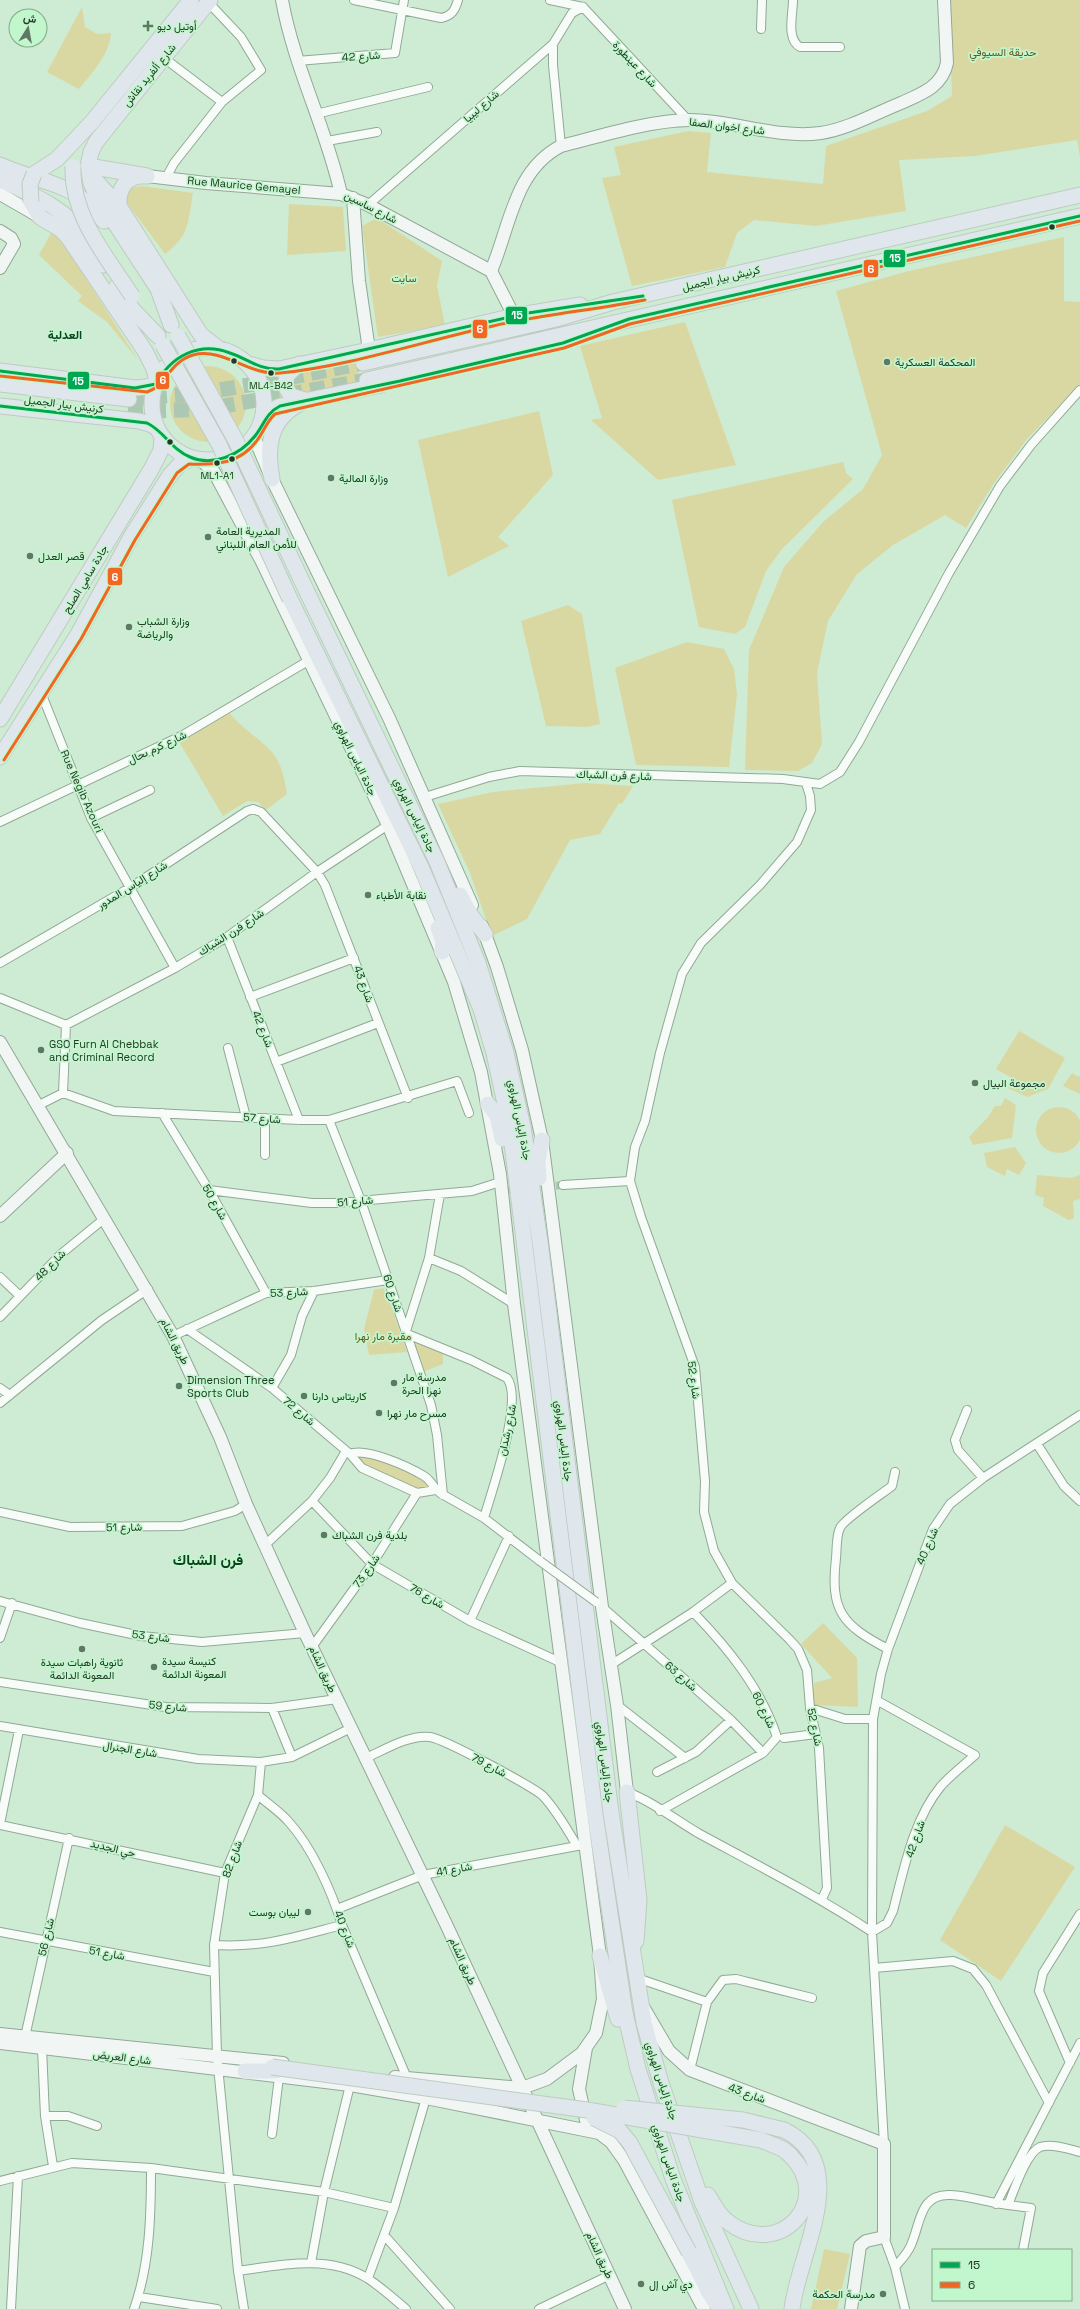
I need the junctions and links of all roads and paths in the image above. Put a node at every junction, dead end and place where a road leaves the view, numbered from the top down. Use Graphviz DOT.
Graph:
graph roads {
  1 [pos="191,0"];
  2 [pos="282,0"];
  3 [pos="354,0"];
  4 [pos="404,0"];
  5 [pos="456,0"];
  6 [pos="550,0"];
  7 [pos="762,0"];
  8 [pos="793,0"];
  9 [pos="944,0"];
  10 [pos="209,1"];
  11 [pos="583,3"];
  12 [pos="402,9"];
  13 [pos="761,29"];
  14 [pos="553,44"];
  15 [pos="840,47"];
  16 [pos="164,58"];
  17 [pos="297,61"];
  18 [pos="428,87"];
  19 [pos="222,102"];
  20 [pos="316,114"];
  21 [pos="688,120"];
  22 [pos="98,126"];
  23 [pos="377,132"];
  24 [pos="327,141"];
  25 [pos="561,146"];
  26 [pos="0,155"];
  27 [pos="0,165"];
  28 [pos="88,170"];
  29 [pos="38,171"];
  30 [pos="147,176"];
  31 [pos="166,178"];
  32 [pos="0,179"];
  33 [pos="0,194"];
  34 [pos="341,194"];
  35 [pos="1080,195"];
  36 [pos="353,198"];
  37 [pos="368,205"];
  38 [pos="119,206"];
  39 [pos="1080,216"];
  40 [pos="40,217"];
  41 [pos="0,231"];
  42 [pos="0,268"];
  43 [pos="491,271"];
  44 [pos="613,302"];
  45 [pos="514,316"];
  46 [pos="629,319"];
  47 [pos="193,324"];
  48 [pos="175,331"];
  49 [pos="161,340"];
  50 [pos="219,349"];
  51 [pos="145,351"];
  52 [pos="366,356"];
  53 [pos="248,364"];
  54 [pos="299,364"];
  55 [pos="0,371"];
  56 [pos="367,380"];
  57 [pos="156,382"];
  58 [pos="0,384"];
  59 [pos="122,385"];
  60 [pos="1080,390"];
  61 [pos="0,395"];
  62 [pos="308,400"];
  63 [pos="0,406"];
  64 [pos="125,410"];
  65 [pos="263,419"];
  66 [pos="160,432"];
  67 [pos="254,437"];
  68 [pos="197,459"];
  69 [pos="264,462"];
  70 [pos="152,468"];
  71 [pos="216,476"];
  72 [pos="272,479"];
  73 [pos="308,661"];
  74 [pos="42,695"];
  75 [pos="0,719"];
  76 [pos="0,757"];
  77 [pos="806,783"];
  78 [pos="77,784"];
  79 [pos="150,790"];
  80 [pos="425,797"];
  81 [pos="261,812"];
  82 [pos="91,818"];
  83 [pos="0,822"];
  84 [pos="388,825"];
  85 [pos="437,862"];
  86 [pos="421,867"];
  87 [pos="317,872"];
  88 [pos="131,887"];
  89 [pos="485,934"];
  90 [pos="228,936"];
  91 [pos="442,952"];
  92 [pos="354,958"];
  93 [pos="0,963"];
  94 [pos="175,968"];
  95 [pos="250,997"];
  96 [pos="0,998"];
  97 [pos="378,1023"];
  98 [pos="66,1025"];
  99 [pos="0,1042"];
  100 [pos="228,1048"];
  101 [pos="276,1062"];
  102 [pos="63,1093"];
  103 [pos="408,1098"];
  104 [pos="488,1104"];
  105 [pos="38,1106"];
  106 [pos="162,1113"];
  107 [pos="470,1113"];
  108 [pos="246,1116"];
  109 [pos="265,1118"];
  110 [pos="299,1120"];
  111 [pos="329,1120"];
  112 [pos="542,1140"];
  113 [pos="67,1153"];
  114 [pos="265,1155"];
  115 [pos="630,1181"];
  116 [pos="563,1185"];
  117 [pos="498,1186"];
  118 [pos="209,1190"];
  119 [pos="440,1194"];
  120 [pos="361,1201"];
  121 [pos="0,1216"];
  122 [pos="105,1218"];
  123 [pos="522,1222"];
  124 [pos="540,1242"];
  125 [pos="429,1258"];
  126 [pos="0,1277"];
  127 [pos="388,1280"];
  128 [pos="148,1289"];
  129 [pos="314,1291"];
  130 [pos="266,1292"];
  131 [pos="20,1296"];
  132 [pos="514,1304"];
  133 [pos="0,1317"];
  134 [pos="186,1329"];
  135 [pos="406,1333"];
  136 [pos="173,1336"];
  137 [pos="0,1388"];
  138 [pos="272,1388"];
  139 [pos="10,1395"];
  140 [pos="0,1403"];
  141 [pos="967,1410"];
  142 [pos="1080,1415"];
  143 [pos="1037,1444"];
  144 [pos="348,1452"];
  145 [pos="895,1472"];
  146 [pos="983,1478"];
  147 [pos="440,1492"];
  148 [pos="417,1493"];
  149 [pos="312,1501"];
  150 [pos="1080,1501"];
  151 [pos="246,1504"];
  152 [pos="0,1512"];
  153 [pos="484,1518"];
  154 [pos="509,1536"];
  155 [pos="266,1544"];
  156 [pos="372,1564"];
  157 [pos="732,1583"];
  158 [pos="0,1601"];
  159 [pos="12,1603"];
  160 [pos="599,1604"];
  161 [pos="694,1612"];
  162 [pos="470,1621"];
  163 [pos="305,1633"];
  164 [pos="0,1638"];
  165 [pos="644,1644"];
  166 [pos="312,1647"];
  167 [pos="888,1649"];
  168 [pos="562,1664"];
  169 [pos="612,1664"];
  170 [pos="0,1682"];
  171 [pos="337,1699"];
  172 [pos="878,1702"];
  173 [pos="617,1705"];
  174 [pos="272,1708"];
  175 [pos="810,1708"];
  176 [pos="732,1720"];
  177 [pos="873,1720"];
  178 [pos="0,1726"];
  179 [pos="351,1728"];
  180 [pos="19,1730"];
  181 [pos="816,1734"];
  182 [pos="784,1738"];
  183 [pos="763,1753"];
  184 [pos="292,1757"];
  185 [pos="366,1758"];
  186 [pos="685,1758"];
  187 [pos="261,1762"];
  188 [pos="657,1772"];
  189 [pos="627,1792"];
  190 [pos="258,1795"];
  191 [pos="660,1811"];
  192 [pos="0,1824"];
  193 [pos="69,1838"];
  194 [pos="582,1846"];
  195 [pos="225,1873"];
  196 [pos="423,1875"];
  197 [pos="822,1899"];
  198 [pos="337,1909"];
  199 [pos="1080,1914"];
  200 [pos="342,1925"];
  201 [pos="0,1932"];
  202 [pos="872,1932"];
  203 [pos="45,1942"];
  204 [pos="214,1945"];
  205 [pos="600,1956"];
  206 [pos="633,1956"];
  207 [pos="874,1968"];
  208 [pos="214,1972"];
  209 [pos="637,1978"];
  210 [pos="812,1998"];
  211 [pos="707,2002"];
  212 [pos="641,2004"];
  213 [pos="625,2013"];
  214 [pos="0,2034"];
  215 [pos="25,2037"];
  216 [pos="0,2043"];
  217 [pos="1080,2043"];
  218 [pos="42,2048"];
  219 [pos="586,2048"];
  220 [pos="218,2062"];
  221 [pos="1070,2063"];
  222 [pos="245,2065"];
  223 [pos="690,2070"];
  224 [pos="276,2072"];
  225 [pos="407,2078"];
  226 [pos="350,2085"];
  227 [pos="522,2088"];
  228 [pos="644,2091"];
  229 [pos="426,2098"];
  230 [pos="1049,2103"];
  231 [pos="563,2106"];
  232 [pos="45,2116"];
  233 [pos="538,2121"];
  234 [pos="97,2126"];
  235 [pos="588,2130"];
  236 [pos="272,2134"];
  237 [pos="680,2136"];
  238 [pos="884,2144"];
  239 [pos="1080,2152"];
  240 [pos="53,2166"];
  241 [pos="151,2168"];
  242 [pos="18,2176"];
  243 [pos="229,2180"];
  244 [pos="0,2181"];
  245 [pos="324,2192"];
  246 [pos="996,2204"];
  247 [pos="1008,2205"];
  248 [pos="394,2208"];
  249 [pos="384,2235"];
  250 [pos="884,2237"];
  251 [pos="1023,2249"];
  252 [pos="311,2263"];
  253 [pos="895,2267"];
  254 [pos="238,2271"];
  255 [pos="610,2275"];
  256 [pos="368,2278"];
  257 [pos="139,2297"];
  258 [pos="11,2309"];
  259 [pos="134,2309"];
  260 [pos="217,2309"];
  261 [pos="244,2309"];
  262 [pos="406,2309"];
  263 [pos="450,2309"];
  264 [pos="539,2309"];
  265 [pos="625,2309"];
  266 [pos="704,2309"];
  267 [pos="720,2309"];
  268 [pos="726,2309"];
  269 [pos="752,2309"];
  270 [pos="792,2309"];
  271 [pos="851,2309"];
  272 [pos="905,2309"];
  1 -- 22 [label="highway, شارع ألفريد نقاش"];
  2 -- 17 [label="street, شارع ساسين"];
  3 -- 12 [label="street"];
  4 -- 12 [label="street, شارع 42"];
  5 -- 12 [label="street"];
  6 -- 11 [label="street"];
  7 -- 13 [label="street"];
  8 -- 15 [label="street"];
  9 -- 21 [label="street, شارع اخوان الصفا"];
  10 -- 16 [label="highway, شارع ألفريد نقاش"];
  10 -- 19 [label="street"];
  11 -- 14 [label="street, شارع ليبيا"];
  11 -- 21 [label="street, شارع عينطورة"];
  12 -- 17 [label="street, شارع 42"];
  14 -- 25 [label="street"];
  14 -- 37 [label="street, شارع ليبيا"];
  16 -- 19 [label="street"];
  16 -- 22 [label="highway, شارع ألفريد نقاش"];
  17 -- 20 [label="street, شارع ساسين"];
  18 -- 20 [label="street"];
  19 -- 31 [label="street"];
  20 -- 24 [label="street, شارع ساسين"];
  21 -- 25 [label="street, شارع اخوان الصفا"];
  22 -- 28 [label="highway"];
  22 -- 29 [label="highway"];
  22 -- 49 [label="highway, bridge"];
  23 -- 24 [label="street"];
  24 -- 34 [label="street, شارع ساسين"];
  25 -- 43 [label="street, شارع اخوان الصفا"];
  26 -- 29 [label="highway"];
  27 -- 48 [label="highway"];
  28 -- 30 [label="highway"];
  28 -- 38 [label="highway"];
  28 -- 48 [label="highway"];
  29 -- 40 [label="highway, bridge"];
  30 -- 31 [label="street, Rue Maurice Gemayel"];
  30 -- 38 [label="highway"];
  31 -- 34 [label="street, Rue Maurice Gemayel"];
  32 -- 49 [label="highway"];
  33 -- 40 [label="street"];
  34 -- 36 [label="street, شارع ساسين"];
  35 -- 44 [label="highway, كرنيش بيار الجميل"];
  36 -- 37 [label="street, شارع ساسين"];
  36 -- 52 [label="street"];
  37 -- 43 [label="street, شارع ساسين"];
  38 -- 47 [label="highway"];
  39 -- 46 [label="highway, كرنيش بيار الجميل"];
  40 -- 51 [label="highway"];
  41 -- 42 [label="street"];
  43 -- 45 [label="street"];
  44 -- 45 [label="highway"];
  44 -- 52 [label="highway, كرنيش بيار الجميل"];
  45 -- 52 [label="highway"];
  46 -- 56 [label="highway, كرنيش بيار الجميل"];
  46 -- 62 [label="highway"];
  47 -- 50 [label="highway"];
  47 -- 51 [label="highway"];
  48 -- 85 [label="highway, جادة إلياس الهراوي, bridge"];
  49 -- 86 [label="highway, جادة إلياس الهراوي, bridge"];
  50 -- 53 [label="highway"];
  50 -- 57 [label="highway"];
  51 -- 57 [label="highway"];
  51 -- 59 [label="highway"];
  52 -- 54 [label="highway"];
  53 -- 54 [label="highway"];
  53 -- 65 [label="highway"];
  54 -- 62 [label="highway"];
  55 -- 59 [label="highway"];
  57 -- 59 [label="highway"];
  57 -- 66 [label="highway"];
  58 -- 64 [label="highway, كرنيش بيار الجميل"];
  59 -- 64 [label="highway"];
  60 -- 77 [label="street, شارع فرن الشباك"];
  61 -- 64 [label="highway, كرنيش بيار الجميل"];
  62 -- 65 [label="highway"];
  62 -- 72 [label="highway"];
  63 -- 64 [label="highway"];
  64 -- 66 [label="highway"];
  64 -- 70 [label="highway"];
  65 -- 67 [label="highway"];
  66 -- 68 [label="highway"];
  66 -- 70 [label="highway, جادة سامي الصلح"];
  67 -- 68 [label="highway"];
  67 -- 69 [label="street"];
  68 -- 71 [label="street, جادة الياس الهراوي"];
  68 -- 74 [label="highway, جادة سامي الصلح"];
  69 -- 71 [label="street"];
  69 -- 72 [label="street"];
  70 -- 75 [label="highway, جادة سامي الصلح"];
  71 -- 73 [label="street, جادة الياس الهراوي"];
  72 -- 80 [label="street"];
  73 -- 78 [label="street, شارع كرم ىحال"];
  73 -- 84 [label="street, جادة الياس الهراوي"];
  74 -- 76 [label="highway, جادة سامي الصلح"];
  74 -- 78 [label="street, Rue Negib Azouri"];
  77 -- 80 [label="street, شارع فرن الشباك"];
  77 -- 115 [label="street"];
  78 -- 82 [label="street, Rue Negib Azouri"];
  78 -- 83 [label="street, شارع كرم ىحال"];
  79 -- 82 [label="street"];
  80 -- 89 [label="street, جادة إلياس الهراوي"];
  81 -- 87 [label="street, شارع 43"];
  81 -- 88 [label="street, شارع إلياس المدور"];
  82 -- 88 [label="street, Rue Negib Azouri"];
  84 -- 87 [label="street, شارع فرن الشباك"];
  84 -- 91 [label="street, جادة الياس الهراوي"];
  85 -- 89 [label="highway"];
  85 -- 124 [label="highway, جادة إلياس الهراوي"];
  86 -- 91 [label="highway"];
  86 -- 123 [label="highway, جادة إلياس الهراوي"];
  87 -- 90 [label="street, شارع فرن الشباك"];
  87 -- 92 [label="street, شارع 43"];
  88 -- 93 [label="street, شارع إلياس المدور"];
  88 -- 94 [label="street, Rue Negib Azouri"];
  89 -- 112 [label="street, جادة إلياس الهراوي"];
  90 -- 94 [label="street, شارع فرن الشباك"];
  90 -- 95 [label="street, شارع 42"];
  91 -- 104 [label="street, جادة الياس الهراوي"];
  92 -- 95 [label="street"];
  92 -- 97 [label="street, شارع 43"];
  94 -- 98 [label="street, شارع فرن الشباك"];
  95 -- 101 [label="street, شارع 42"];
  96 -- 98 [label="street"];
  97 -- 101 [label="street"];
  97 -- 103 [label="street, شارع 43"];
  98 -- 102 [label="street"];
  99 -- 105 [label="street, طريق الشام"];
  100 -- 108 [label="street"];
  101 -- 110 [label="street, شارع 42"];
  102 -- 105 [label="street"];
  102 -- 106 [label="street, شارع 57"];
  103 -- 107 [label="street, شارع 57"];
  103 -- 111 [label="street, شارع 57"];
  104 -- 117 [label="street"];
  104 -- 123 [label="highway"];
  105 -- 113 [label="street, طريق الشام"];
  106 -- 108 [label="street, شارع 57"];
  106 -- 118 [label="street, شارع 50"];
  108 -- 109 [label="street, شارع 57"];
  109 -- 110 [label="street, شارع 57"];
  109 -- 114 [label="street"];
  110 -- 111 [label="street, شارع 57"];
  111 -- 120 [label="street, شارع 60"];
  112 -- 124 [label="highway"];
  112 -- 160 [label="street, جادة إلياس الهراوي"];
  113 -- 121 [label="street"];
  113 -- 122 [label="street, طريق الشام"];
  115 -- 116 [label="street"];
  115 -- 157 [label="street, شارع 52"];
  117 -- 119 [label="street, شارع 51"];
  117 -- 132 [label="street"];
  118 -- 120 [label="street, شارع 51"];
  118 -- 130 [label="street, شارع 50"];
  119 -- 120 [label="street, شارع 51"];
  119 -- 125 [label="street"];
  120 -- 127 [label="street, شارع 60"];
  122 -- 128 [label="street, طريق الشام"];
  122 -- 131 [label="street, شارع 48"];
  123 -- 213 [label="highway, جادة إلياس الهراوي"];
  124 -- 206 [label="highway, جادة إلياس الهراوي"];
  125 -- 132 [label="street"];
  125 -- 135 [label="street"];
  126 -- 131 [label="street"];
  127 -- 129 [label="street, شارع 53"];
  127 -- 135 [label="street, شارع 60"];
  128 -- 136 [label="street, طريق الشام"];
  128 -- 139 [label="street"];
  129 -- 130 [label="street, شارع 53"];
  129 -- 138 [label="street"];
  130 -- 134 [label="street, شارع 53"];
  131 -- 133 [label="street, شارع 48"];
  132 -- 168 [label="street"];
  134 -- 136 [label="street, شارع 53"];
  134 -- 138 [label="street, شارع 72"];
  135 -- 147 [label="street, شارع 60"];
  135 -- 153 [label="street, شارع رشدان"];
  136 -- 151 [label="street, طريق الشام"];
  137 -- 139 [label="street"];
  138 -- 144 [label="street, شارع 72"];
  139 -- 140 [label="street"];
  141 -- 146 [label="street"];
  142 -- 143 [label="street, شارع 40"];
  143 -- 146 [label="street, شارع 40"];
  143 -- 150 [label="street"];
  144 -- 147 [label="street"];
  144 -- 148 [label="street, شارع 72"];
  144 -- 149 [label="street"];
  145 -- 167 [label="street"];
  146 -- 167 [label="street, شارع 40"];
  147 -- 148 [label="street"];
  147 -- 153 [label="street"];
  148 -- 156 [label="street, شارع 73"];
  149 -- 155 [label="street"];
  149 -- 156 [label="street, شارع 76"];
  151 -- 152 [label="street, شارع 51"];
  151 -- 155 [label="street, طريق الشام"];
  153 -- 154 [label="street"];
  154 -- 160 [label="street, شارع 63, bridge"];
  154 -- 162 [label="street"];
  155 -- 163 [label="street, طريق الشام"];
  156 -- 162 [label="street, شارع 76"];
  156 -- 166 [label="street, شارع 73"];
  157 -- 161 [label="street"];
  157 -- 175 [label="street, شارع 52"];
  158 -- 159 [label="street, شارع 53"];
  159 -- 163 [label="street, شارع 53"];
  159 -- 164 [label="street"];
  160 -- 165 [label="street, شارع 63"];
  160 -- 169 [label="street, جادة إلياس الهراوي"];
  161 -- 165 [label="street"];
  161 -- 183 [label="street, شارع 60"];
  162 -- 168 [label="street, شارع 76"];
  163 -- 166 [label="street, طريق الشام"];
  165 -- 169 [label="street"];
  165 -- 176 [label="street, شارع 63"];
  166 -- 171 [label="street, طريق الشام"];
  167 -- 172 [label="street, شارع 40"];
  168 -- 194 [label="street"];
  169 -- 173 [label="street, جادة إلياس الهراوي"];
  170 -- 174 [label="street, شارع 59"];
  171 -- 174 [label="street, شارع 59"];
  171 -- 179 [label="street, طريق الشام"];
  172 -- 177 [label="street, شارع 40"];
  172 -- 202 [label="street, شارع 42"];
  173 -- 186 [label="street"];
  173 -- 189 [label="street, جادة إلياس الهراوي"];
  174 -- 184 [label="street"];
  175 -- 177 [label="street"];
  175 -- 181 [label="street, شارع 52"];
  176 -- 183 [label="street, شارع 63"];
  176 -- 186 [label="street"];
  177 -- 202 [label="street, شارع 40"];
  178 -- 180 [label="street, شارع الجنرال"];
  179 -- 184 [label="street"];
  179 -- 185 [label="street, طريق الشام"];
  180 -- 187 [label="street, شارع الجنرال"];
  180 -- 192 [label="street"];
  181 -- 182 [label="street"];
  181 -- 197 [label="street, شارع 52"];
  183 -- 191 [label="street, شارع 60"];
  184 -- 187 [label="street"];
  185 -- 194 [label="street, شارع 79"];
  185 -- 196 [label="street, طريق الشام"];
  186 -- 188 [label="street"];
  187 -- 190 [label="street, شارع 82"];
  189 -- 191 [label="street"];
  189 -- 206 [label="highway"];
  190 -- 195 [label="street, شارع 82"];
  190 -- 198 [label="street, شارع 40"];
  191 -- 197 [label="street"];
  192 -- 193 [label="street, حي الجديد"];
  193 -- 195 [label="street, حي الجديد"];
  193 -- 203 [label="street, شارع 56"];
  194 -- 196 [label="street, شارع 41"];
  194 -- 205 [label="street"];
  195 -- 204 [label="street, شارع 82"];
  196 -- 198 [label="street, شارع 41"];
  196 -- 227 [label="street, طريق الشام"];
  197 -- 202 [label="street"];
  198 -- 200 [label="street, شارع 40"];
  199 -- 221 [label="street"];
  200 -- 204 [label="street"];
  200 -- 225 [label="street, شارع 40"];
  201 -- 203 [label="street, شارع 51"];
  202 -- 207 [label="street, شارع 40"];
  203 -- 208 [label="street, شارع 51"];
  203 -- 215 [label="street, شارع 56"];
  204 -- 208 [label="street, شارع 82"];
  205 -- 219 [label="street"];
  205 -- 228 [label="highway"];
  206 -- 209 [label="highway, جادة إلياس الهراوي"];
  207 -- 230 [label="street"];
  207 -- 238 [label="street, شارع 40"];
  208 -- 220 [label="street, شارع 82"];
  209 -- 211 [label="street"];
  209 -- 212 [label="highway, جادة إلياس الهراوي"];
  210 -- 211 [label="street"];
  211 -- 223 [label="street"];
  212 -- 223 [label="street, شارع 43"];
  212 -- 237 [label="highway, جادة إلياس الهراوي"];
  213 -- 228 [label="highway, جادة الياس الهراوي"];
  214 -- 215 [label="street, شارع العريض"];
  215 -- 220 [label="street, شارع العريض"];
  216 -- 218 [label="street, شارع العريض"];
  217 -- 221 [label="street"];
  218 -- 220 [label="street, شارع العريض"];
  218 -- 232 [label="street"];
  219 -- 227 [label="street"];
  219 -- 235 [label="street"];
  220 -- 222 [label="street, شارع العريض"];
  220 -- 243 [label="street, شارع 82"];
  221 -- 230 [label="street"];
  222 -- 224 [label="highway"];
  222 -- 225 [label="street, شارع العريض"];
  223 -- 238 [label="street, شارع 43"];
  224 -- 226 [label="street"];
  224 -- 231 [label="highway, bridge"];
  224 -- 236 [label="street"];
  224 -- 267 [label="highway, bridge"];
  225 -- 227 [label="street, شارع العريض"];
  226 -- 229 [label="street"];
  226 -- 245 [label="street"];
  227 -- 233 [label="street, طريق الشام"];
  228 -- 268 [label="highway, جادة الياس الهراوي"];
  229 -- 233 [label="street"];
  229 -- 248 [label="street"];
  230 -- 246 [label="street"];
  231 -- 237 [label="highway, bridge"];
  231 -- 270 [label="highway, bridge"];
  232 -- 234 [label="street"];
  232 -- 240 [label="street"];
  233 -- 235 [label="street"];
  233 -- 255 [label="street, طريق الشام"];
  235 -- 266 [label="street"];
  237 -- 269 [label="highway, جادة إلياس الهراوي"];
  238 -- 250 [label="street"];
  239 -- 247 [label="street"];
  240 -- 241 [label="street"];
  240 -- 242 [label="street"];
  241 -- 243 [label="street"];
  241 -- 257 [label="street"];
  242 -- 244 [label="street"];
  242 -- 258 [label="street"];
  243 -- 245 [label="street"];
  243 -- 254 [label="street, شارع 82"];
  245 -- 248 [label="street"];
  245 -- 252 [label="street"];
  246 -- 247 [label="street"];
  246 -- 253 [label="street"];
  247 -- 251 [label="street"];
  248 -- 249 [label="street"];
  249 -- 256 [label="street"];
  249 -- 263 [label="street"];
  250 -- 253 [label="street"];
  250 -- 271 [label="street"];
  252 -- 254 [label="street"];
  252 -- 256 [label="street"];
  253 -- 272 [label="street"];
  254 -- 261 [label="street, شارع 82"];
  255 -- 264 [label="street"];
  255 -- 265 [label="street, طريق الشام"];
  256 -- 262 [label="street"];
  257 -- 259 [label="street"];
  257 -- 260 [label="street"];
}
